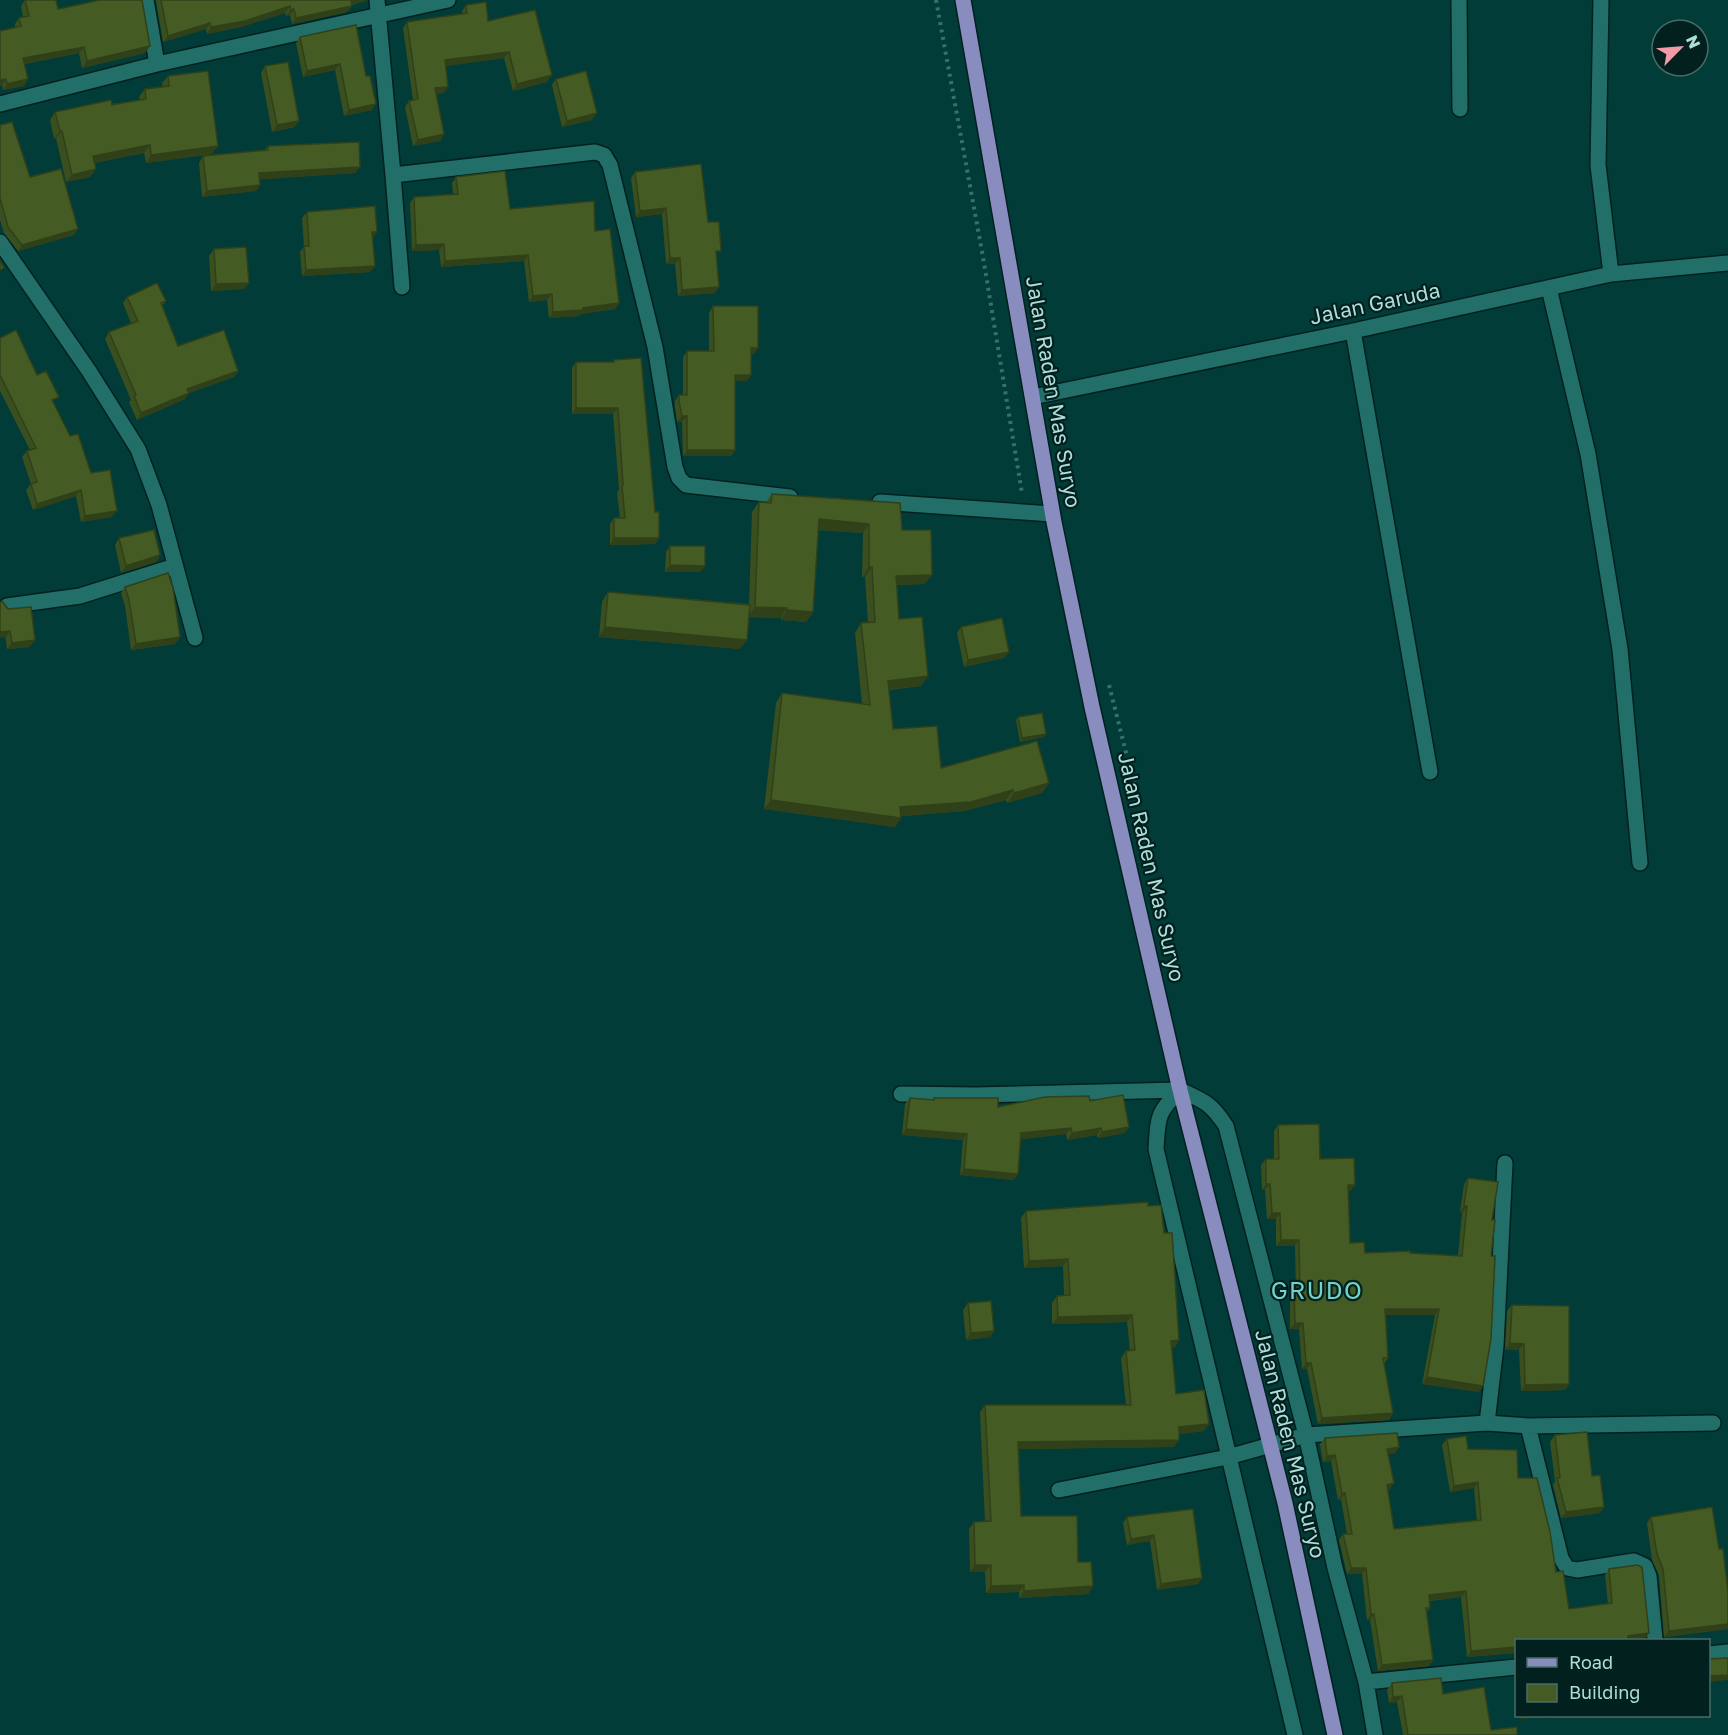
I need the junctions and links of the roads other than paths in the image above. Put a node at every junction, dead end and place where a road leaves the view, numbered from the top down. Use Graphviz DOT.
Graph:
graph roads {
  1 [pos="146,0"];
  2 [pos="448,0"];
  3 [pos="963,0"];
  4 [pos="1459,0"];
  5 [pos="1601,0"];
  6 [pos="379,7"];
  7 [pos="157,64"];
  8 [pos="0,104"];
  9 [pos="1460,109"];
  10 [pos="393,176"];
  11 [pos="0,242"];
  12 [pos="1728,263"];
  13 [pos="1611,274"];
  14 [pos="402,287"];
  15 [pos="1549,288"];
  16 [pos="1353,331"];
  17 [pos="1033,397"];
  18 [pos="806,498"];
  19 [pos="864,501"];
  20 [pos="1052,514"];
  21 [pos="175,566"];
  22 [pos="7,606"];
  23 [pos="195,638"];
  24 [pos="1430,772"];
  25 [pos="1640,863"];
  26 [pos="1180,1090"];
  27 [pos="901,1094"];
  28 [pos="1505,1163"];
  29 [pos="1487,1423"];
  30 [pos="1713,1423"];
  31 [pos="1528,1426"];
  32 [pos="1306,1435"];
  33 [pos="1270,1445"];
  34 [pos="1228,1457"];
  35 [pos="1059,1490"];
  36 [pos="1656,1639"];
  37 [pos="1728,1652"];
  38 [pos="1710,1654"];
  39 [pos="1515,1667"];
  40 [pos="1366,1682"];
  41 [pos="1295,1735"];
  42 [pos="1335,1735"];
  43 [pos="1375,1735"];
  1 -- 7 [label="street"];
  2 -- 6 [label="street"];
  3 -- 17 [label="main road, Jalan Raden Mas Suryo"];
  4 -- 9 [label="street"];
  5 -- 13 [label="street"];
  6 -- 7 [label="street"];
  6 -- 10 [label="street"];
  7 -- 8 [label="street"];
  10 -- 14 [label="street"];
  10 -- 18 [label="street"];
  11 -- 21 [label="street"];
  12 -- 13 [label="street, Jalan Garuda"];
  13 -- 15 [label="street, Jalan Garuda"];
  15 -- 16 [label="street, Jalan Garuda"];
  15 -- 25 [label="street"];
  16 -- 17 [label="street, Jalan Garuda"];
  16 -- 24 [label="street"];
  17 -- 20 [label="main road, Jalan Raden Mas Suryo"];
  19 -- 20 [label="street"];
  20 -- 26 [label="main road, Jalan Raden Mas Suryo"];
  21 -- 22 [label="street"];
  21 -- 23 [label="street"];
  26 -- 27 [label="street"];
  26 -- 32 [label="street"];
  26 -- 33 [label="main road, Jalan Raden Mas Suryo"];
  26 -- 34 [label="street"];
  28 -- 29 [label="street"];
  29 -- 31 [label="street"];
  29 -- 32 [label="street"];
  30 -- 31 [label="street"];
  31 -- 36 [label="street"];
  32 -- 33 [label="street"];
  32 -- 40 [label="street"];
  33 -- 34 [label="street"];
  33 -- 42 [label="main road, Jalan Raden Mas Suryo"];
  34 -- 35 [label="street"];
  34 -- 41 [label="street"];
  37 -- 38 [label="street"];
  39 -- 40 [label="street"];
  40 -- 43 [label="street"];
}
